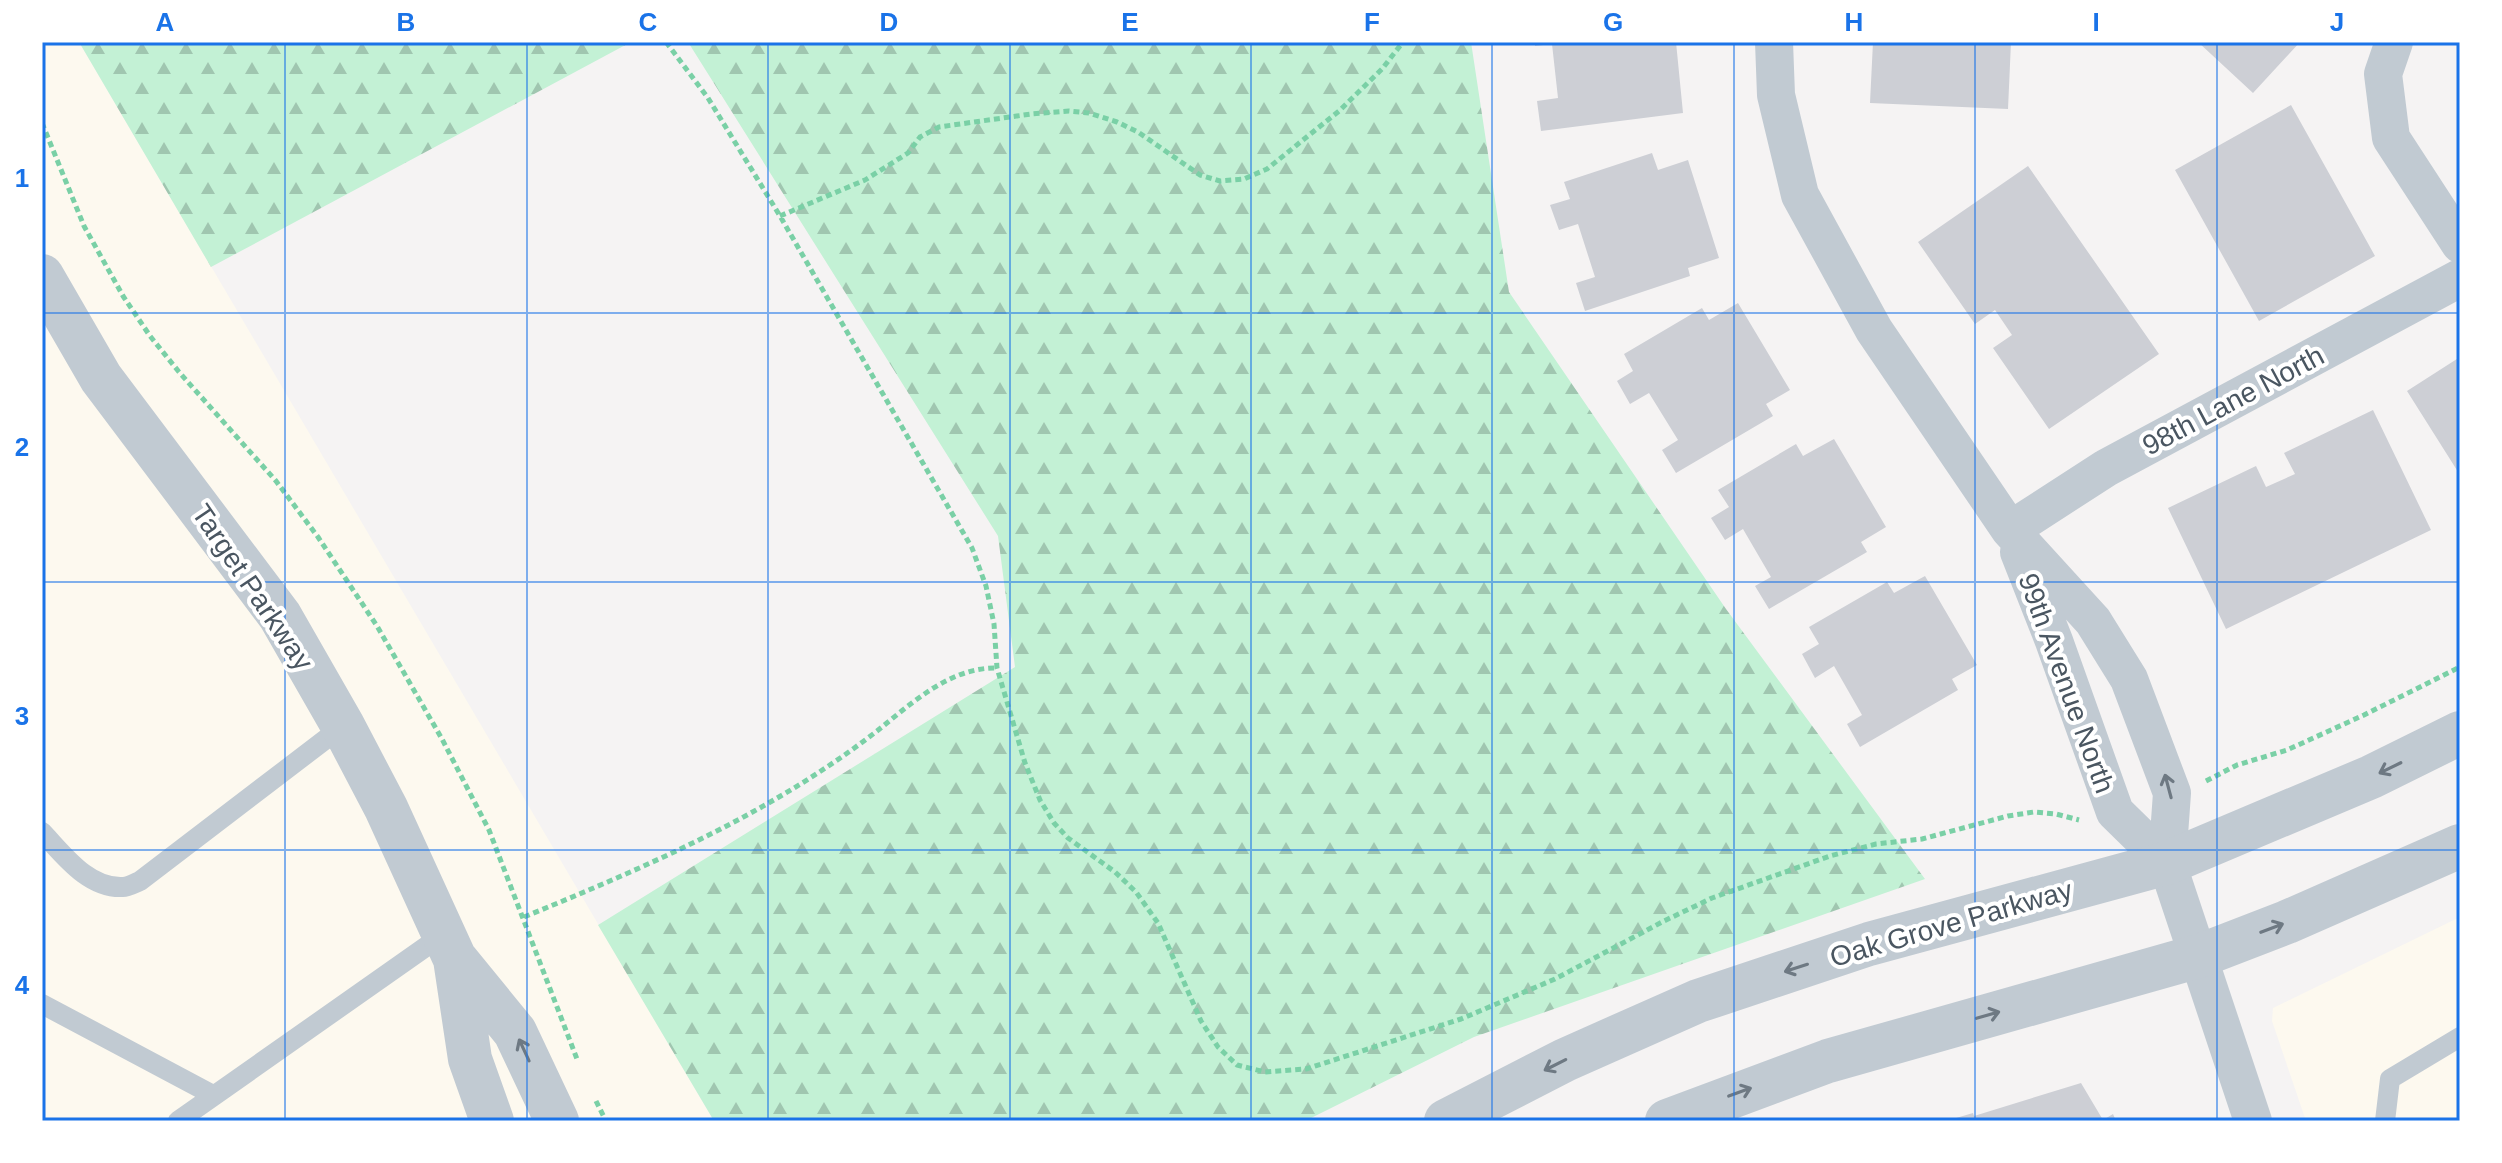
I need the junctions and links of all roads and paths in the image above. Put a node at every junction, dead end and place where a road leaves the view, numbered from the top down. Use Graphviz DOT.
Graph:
graph roads {
  1 [pos="666,42"];
  2 [pos="1403,42"];
  3 [pos="1774,42"];
  4 [pos="2394,42"];
  5 [pos="42,123"];
  6 [pos="780,216"];
  7 [pos="2460,244"];
  8 [pos="42,276"];
  9 [pos="2460,278"];
  10 [pos="2010,530"];
  11 [pos="2460,667"];
  12 [pos="997,668"];
  13 [pos="343,726"];
  14 [pos="2460,733"];
  15 [pos="2217,777"];
  16 [pos="2081,821"];
  17 [pos="42,832"];
  18 [pos="2460,846"];
  19 [pos="2167,863"];
  20 [pos="524,917"];
  21 [pos="450,947"];
  22 [pos="2199,956"];
  23 [pos="42,1004"];
  24 [pos="2460,1037"];
  25 [pos="579,1065"];
  26 [pos="592,1093"];
  27 [pos="213,1095"];
  28 [pos="178,1121"];
  29 [pos="492,1121"];
  30 [pos="557,1121"];
  31 [pos="606,1121"];
  32 [pos="1446,1121"];
  33 [pos="1667,1121"];
  34 [pos="2253,1121"];
  35 [pos="2385,1121"];
  1 -- 6 [label="path"];
  2 -- 6 [label="path"];
  3 -- 10 [label="street, 99th Avenue North"];
  4 -- 7 [label="street"];
  5 -- 20 [label="path"];
  6 -- 12 [label="path"];
  8 -- 13 [label="street, Target Parkway"];
  9 -- 10 [label="street, 98th Lane North"];
  10 -- 19 [label="street, 99th Avenue North"];
  19 -- 10 [label="street, 99th Avenue North, one-way"];
  11 -- 15 [label="path"];
  12 -- 16 [label="path"];
  12 -- 20 [label="path"];
  13 -- 17 [label="lane"];
  13 -- 21 [label="street, Target Parkway"];
  14 -- 19 [label="street, Oak Grove Parkway, one-way"];
  22 -- 18 [label="street, one-way"];
  19 -- 22 [label="street"];
  19 -- 32 [label="street, Oak Grove Parkway, one-way"];
  20 -- 25 [label="path"];
  21 -- 27 [label="lane"];
  21 -- 29 [label="street, Target Parkway"];
  30 -- 21 [label="street, Target Parkway, one-way"];
  33 -- 22 [label="street, one-way"];
  22 -- 34 [label="street"];
  23 -- 27 [label="lane"];
  24 -- 35 [label="lane"];
  26 -- 31 [label="path"];
  27 -- 28 [label="lane"];
}
